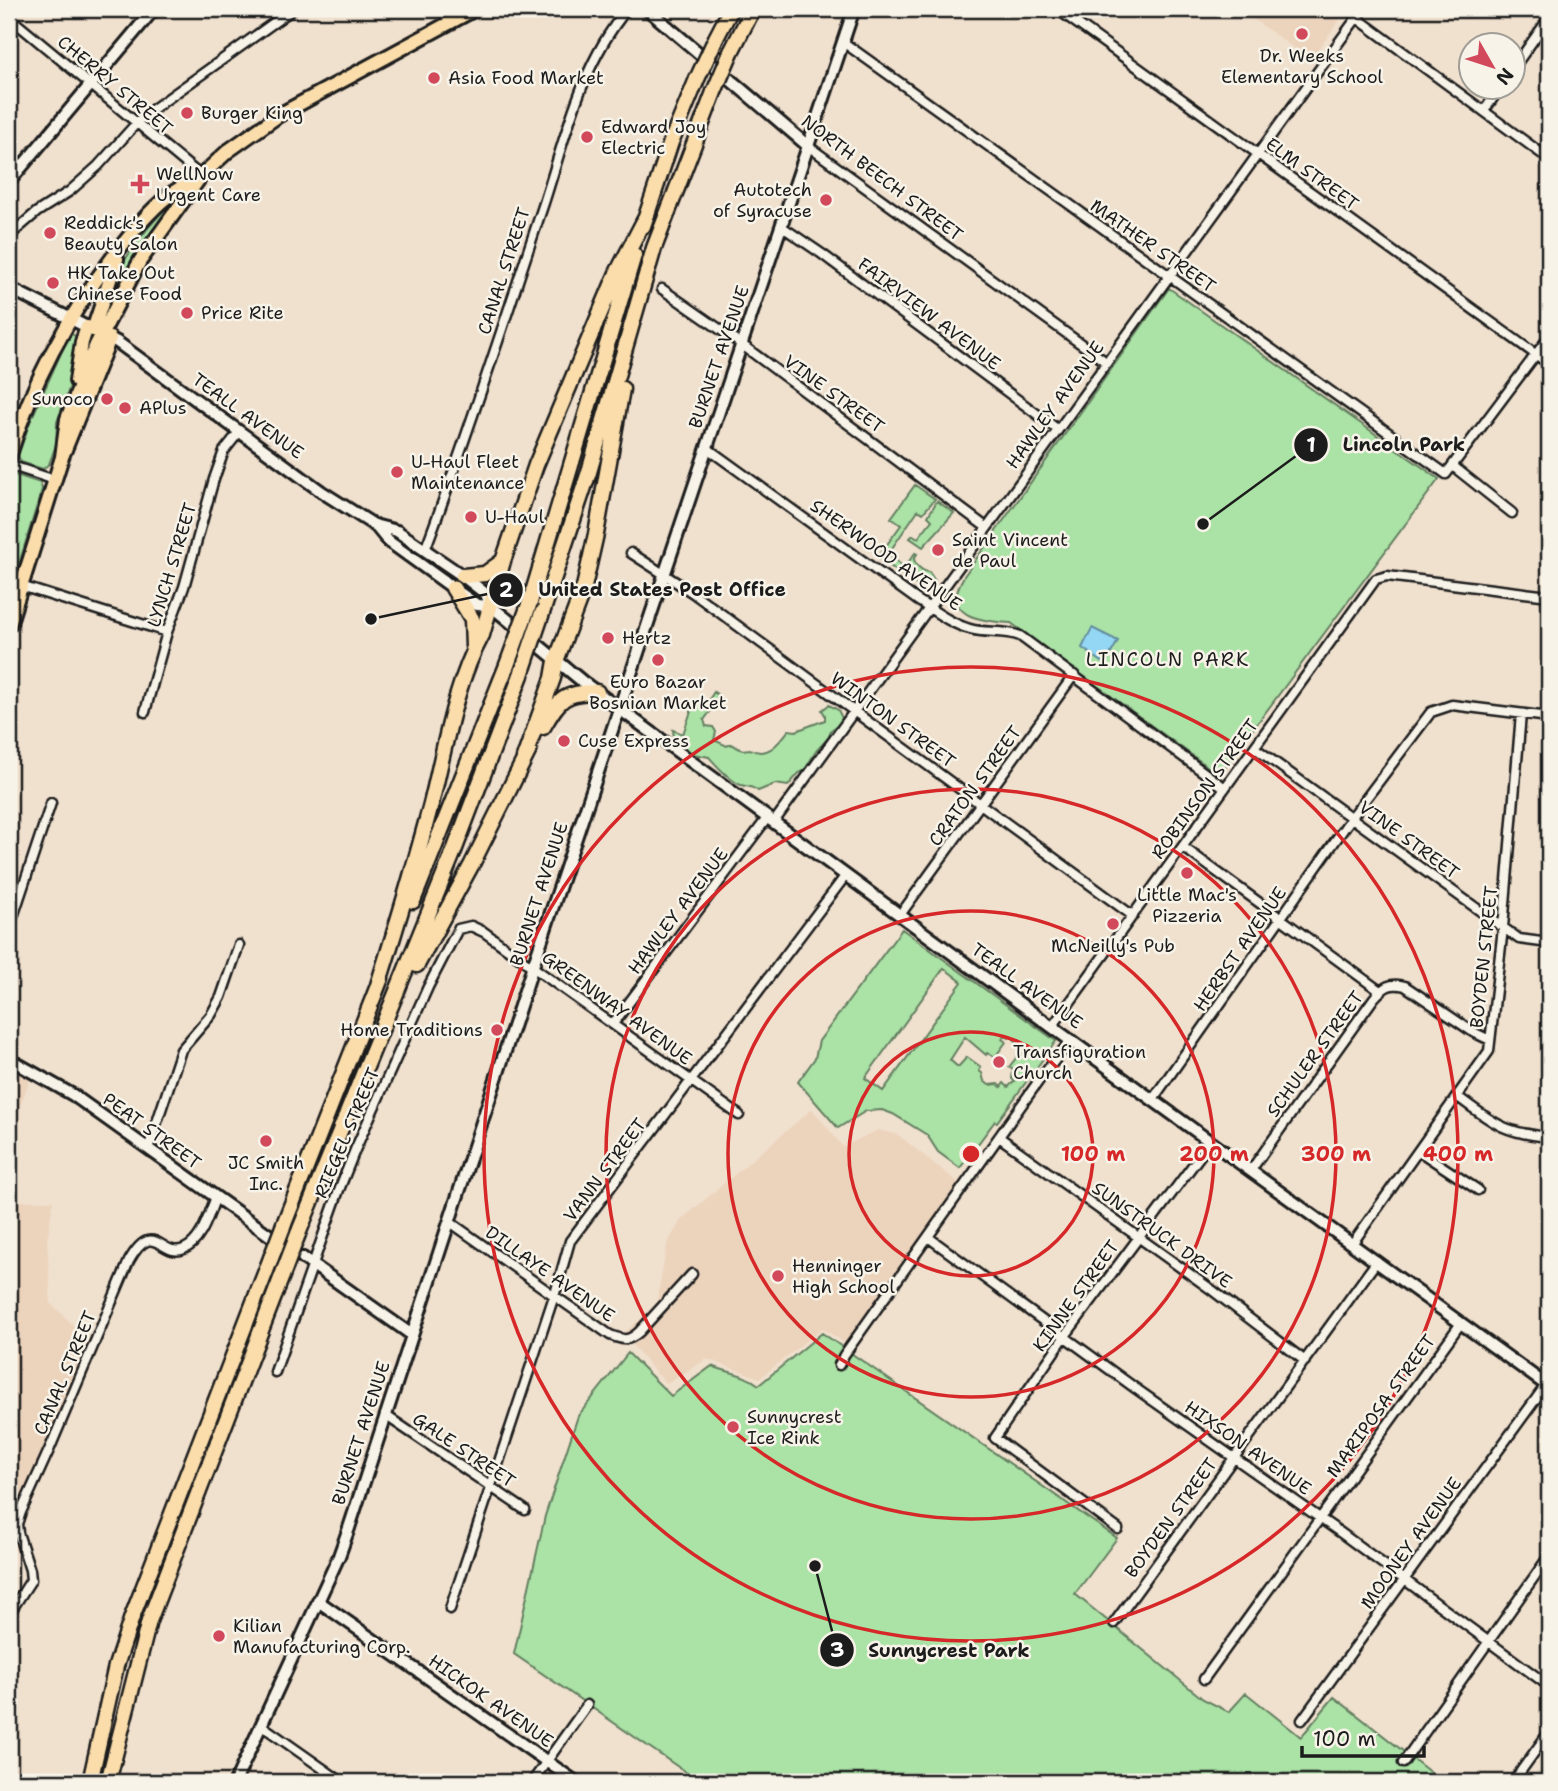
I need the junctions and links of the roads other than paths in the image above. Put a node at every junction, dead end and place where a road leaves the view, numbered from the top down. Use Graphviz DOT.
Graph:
graph roads {
  1 [pos="154,9"];
  2 [pos="293,9"];
  3 [pos="475,9"];
  4 [pos="627,9"];
  5 [pos="647,9"];
  6 [pos="731,9"];
  7 [pos="754,9"];
  8 [pos="854,9"];
  9 [pos="1057,9"];
  10 [pos="1363,9"];
  11 [pos="9,17"];
  12 [pos="1357,18"];
  13 [pos="1549,18"];
  14 [pos="843,42"];
  15 [pos="1526,51"];
  16 [pos="90,85"];
  17 [pos="1490,102"];
  18 [pos="1483,111"];
  19 [pos="135,123"];
  20 [pos="807,146"];
  21 [pos="1258,155"];
  22 [pos="1549,159"];
  23 [pos="201,176"];
  24 [pos="9,182"];
  25 [pos="645,219"];
  26 [pos="781,226"];
  27 [pos="9,236"];
  28 [pos="122,245"];
  29 [pos="1168,275"];
  30 [pos="9,288"];
  31 [pos="662,289"];
  32 [pos="70,318"];
  33 [pos="98,332"];
  34 [pos="631,333"];
  35 [pos="1549,337"];
  36 [pos="741,344"];
  37 [pos="1536,355"];
  38 [pos="1106,362"];
  39 [pos="1549,364"];
  40 [pos="1057,429"];
  41 [pos="239,432"];
  42 [pos="707,448"];
  43 [pos="9,457"];
  44 [pos="62,457"];
  45 [pos="9,465"];
  46 [pos="1454,467"];
  47 [pos="55,480"];
  48 [pos="1512,513"];
  49 [pos="374,525"];
  50 [pos="986,527"];
  51 [pos="425,550"];
  52 [pos="631,552"];
  53 [pos="503,561"];
  54 [pos="664,573"];
  55 [pos="463,576"];
  56 [pos="15,584"];
  57 [pos="453,588"];
  58 [pos="1549,596"];
  59 [pos="491,606"];
  60 [pos="928,607"];
  61 [pos="9,625"];
  62 [pos="167,632"];
  63 [pos="473,652"];
  64 [pos="555,661"];
  65 [pos="1074,675"];
  66 [pos="597,692"];
  67 [pos="619,709"];
  68 [pos="145,712"];
  69 [pos="854,712"];
  70 [pos="1521,714"];
  71 [pos="1549,717"];
  72 [pos="1255,748"];
  73 [pos="524,758"];
  74 [pos="1226,788"];
  75 [pos="51,803"];
  76 [pos="982,805"];
  77 [pos="1352,817"];
  78 [pos="771,819"];
  79 [pos="1183,848"];
  80 [pos="846,875"];
  81 [pos="900,915"];
  82 [pos="1133,916"];
  83 [pos="1280,919"];
  84 [pos="476,928"];
  85 [pos="1503,928"];
  86 [pos="9,929"];
  87 [pos="1549,943"];
  88 [pos="239,945"];
  89 [pos="533,966"];
  90 [pos="378,985"];
  91 [pos="1380,991"];
  92 [pos="387,1018"];
  93 [pos="613,1024"];
  94 [pos="1052,1027"];
  95 [pos="1071,1040"];
  96 [pos="1490,1040"];
  97 [pos="9,1059"];
  98 [pos="691,1081"];
  99 [pos="1458,1097"];
  100 [pos="1153,1099"];
  101 [pos="739,1115"];
  102 [pos="999,1137"];
  103 [pos="1549,1137"];
  104 [pos="1211,1141"];
  105 [pos="148,1149"];
  106 [pos="1419,1151"];
  107 [pos="1251,1170"];
  108 [pos="1478,1190"];
  109 [pos="216,1198"];
  110 [pos="450,1222"];
  111 [pos="272,1237"];
  112 [pos="928,1237"];
  113 [pos="1138,1238"];
  114 [pos="1352,1244"];
  115 [pos="1377,1261"];
  116 [pos="307,1262"];
  117 [pos="692,1274"];
  118 [pos="554,1296"];
  119 [pos="1461,1323"];
  120 [pos="412,1335"];
  121 [pos="1065,1336"];
  122 [pos="1305,1361"];
  123 [pos="839,1365"];
  124 [pos="275,1373"];
  125 [pos="1548,1386"];
  126 [pos="386,1415"];
  127 [pos="1235,1458"];
  128 [pos="490,1486"];
  129 [pos="525,1510"];
  130 [pos="1320,1518"];
  131 [pos="1118,1529"];
  132 [pos="1549,1556"];
  133 [pos="1403,1580"];
  134 [pos="318,1601"];
  135 [pos="450,1609"];
  136 [pos="9,1614"];
  137 [pos="1114,1623"];
  138 [pos="1487,1642"];
  139 [pos="1204,1679"];
  140 [pos="1549,1686"];
  141 [pos="587,1704"];
  142 [pos="1302,1720"];
  143 [pos="261,1725"];
  144 [pos="1549,1732"];
  145 [pos="546,1762"];
  146 [pos="1403,1763"];
  147 [pos="90,1782"];
  148 [pos="108,1782"];
  149 [pos="235,1782"];
  150 [pos="342,1782"];
  151 [pos="532,1782"];
  152 [pos="576,1782"];
  153 [pos="1513,1782"];
  1 -- 16 [label="street"];
  2 -- 19 [label="street"];
  3 -- 23 [label="main road"];
  4 -- 51 [label="street, CANAL STREET"];
  5 -- 20 [label="street, NORTH BEECH STREET"];
  6 -- 25 [label="highway, bridge"];
  7 -- 34 [label="highway, bridge"];
  8 -- 14 [label="street, BURNET AVENUE"];
  9 -- 21 [label="street, ELM STREET"];
  10 -- 12 [label="street, HAWLEY AVENUE"];
  11 -- 16 [label="street, CHERRY STREET"];
  12 -- 18 [label="street"];
  12 -- 21 [label="street, HAWLEY AVENUE"];
  13 -- 15 [label="street"];
  14 -- 20 [label="street, BURNET AVENUE"];
  14 -- 29 [label="street, MATHER STREET"];
  16 -- 19 [label="street, CHERRY STREET"];
  16 -- 24 [label="street"];
  17 -- 18 [label="street"];
  18 -- 22 [label="street"];
  19 -- 23 [label="street, CHERRY STREET"];
  19 -- 27 [label="street"];
  20 -- 26 [label="street, BURNET AVENUE"];
  20 -- 38 [label="street, NORTH BEECH STREET"];
  21 -- 29 [label="street, HAWLEY AVENUE"];
  21 -- 37 [label="street, ELM STREET"];
  23 -- 28 [label="main road"];
  23 -- 33 [label="main road"];
  25 -- 53 [label="highway"];
  25 -- 90 [label="highway, bridge"];
  26 -- 36 [label="street, BURNET AVENUE"];
  26 -- 40 [label="street, FAIRVIEW AVENUE"];
  28 -- 32 [label="main road"];
  28 -- 33 [label="main road"];
  29 -- 38 [label="street, HAWLEY AVENUE"];
  29 -- 46 [label="street, MATHER STREET"];
  30 -- 32 [label="street, TEALL AVENUE"];
  31 -- 36 [label="street, VINE STREET"];
  32 -- 33 [label="street, TEALL AVENUE"];
  32 -- 43 [label="main road"];
  33 -- 41 [label="street, TEALL AVENUE"];
  33 -- 44 [label="main road"];
  33 -- 44 [label="main road"];
  34 -- 64 [label="highway"];
  34 -- 92 [label="highway, bridge"];
  35 -- 37 [label="street"];
  36 -- 42 [label="street, BURNET AVENUE"];
  36 -- 50 [label="street, VINE STREET"];
  37 -- 39 [label="street, ELM STREET"];
  37 -- 46 [label="street"];
  38 -- 40 [label="street, HAWLEY AVENUE"];
  40 -- 50 [label="street, HAWLEY AVENUE"];
  41 -- 49 [label="street, TEALL AVENUE"];
  41 -- 62 [label="street, LYNCH STREET"];
  42 -- 54 [label="street, BURNET AVENUE"];
  42 -- 60 [label="street, SHERWOOD AVENUE"];
  44 -- 47 [label="main road"];
  45 -- 47 [label="street"];
  46 -- 48 [label="street"];
  47 -- 56 [label="main road"];
  49 -- 51 [label="street, TEALL AVENUE"];
  49 -- 57 [label="street, TEALL AVENUE"];
  50 -- 60 [label="street, HAWLEY AVENUE"];
  51 -- 55 [label="street, TEALL AVENUE"];
  52 -- 54 [label="street, WINTON STREET"];
  53 -- 55 [label="highway"];
  53 -- 59 [label="highway"];
  54 -- 67 [label="street, BURNET AVENUE"];
  54 -- 69 [label="street, WINTON STREET"];
  55 -- 59 [label="street, TEALL AVENUE"];
  56 -- 61 [label="main road"];
  56 -- 62 [label="street"];
  57 -- 59 [label="street, TEALL AVENUE"];
  57 -- 63 [label="highway"];
  58 -- 72 [label="street, ROBINSON STREET"];
  59 -- 63 [label="highway"];
  59 -- 64 [label="street, TEALL AVENUE"];
  60 -- 65 [label="street, SHERWOOD AVENUE"];
  60 -- 69 [label="street, HAWLEY AVENUE"];
  62 -- 68 [label="street, LYNCH STREET"];
  63 -- 90 [label="highway"];
  64 -- 66 [label="street, TEALL AVENUE"];
  64 -- 73 [label="highway"];
  65 -- 74 [label="street, SHERWOOD AVENUE"];
  65 -- 76 [label="street, CRATON STREET"];
  66 -- 67 [label="street, TEALL AVENUE"];
  66 -- 73 [label="highway"];
  67 -- 78 [label="street, TEALL AVENUE"];
  67 -- 89 [label="street, BURNET AVENUE"];
  69 -- 76 [label="street, WINTON STREET"];
  69 -- 78 [label="street, HAWLEY AVENUE"];
  70 -- 71 [label="street, HERBST AVENUE"];
  70 -- 77 [label="street, HERBST AVENUE"];
  70 -- 85 [label="street, BOYDEN STREET"];
  72 -- 74 [label="street, ROBINSON STREET"];
  72 -- 77 [label="street, VINE STREET"];
  73 -- 92 [label="highway"];
  74 -- 79 [label="street, ROBINSON STREET"];
  75 -- 86 [label="street"];
  76 -- 81 [label="street, CRATON STREET"];
  76 -- 82 [label="street, WINTON STREET"];
  77 -- 83 [label="street, HERBST AVENUE"];
  77 -- 85 [label="street, VINE STREET"];
  78 -- 80 [label="street, TEALL AVENUE"];
  78 -- 93 [label="street, HAWLEY AVENUE"];
  79 -- 82 [label="street, ROBINSON STREET"];
  79 -- 83 [label="street"];
  80 -- 81 [label="street, TEALL AVENUE"];
  80 -- 98 [label="street, VANN STREET"];
  81 -- 94 [label="street, TEALL AVENUE"];
  82 -- 94 [label="street, ROBINSON STREET"];
  83 -- 91 [label="street"];
  83 -- 100 [label="street, HERBST AVENUE"];
  84 -- 89 [label="street, GREENWAY AVENUE"];
  84 -- 116 [label="street, RIEGEL STREET"];
  85 -- 87 [label="street, VINE STREET"];
  85 -- 96 [label="street, BOYDEN STREET"];
  88 -- 105 [label="street"];
  89 -- 93 [label="street, GREENWAY AVENUE"];
  89 -- 110 [label="street, BURNET AVENUE"];
  90 -- 147 [label="highway, bridge"];
  91 -- 96 [label="street"];
  91 -- 107 [label="street, SCHULER STREET"];
  92 -- 148 [label="highway, bridge"];
  93 -- 98 [label="street, GREENWAY AVENUE"];
  94 -- 95 [label="street, TEALL AVENUE"];
  95 -- 100 [label="street, TEALL AVENUE"];
  95 -- 102 [label="street"];
  96 -- 99 [label="street, BOYDEN STREET"];
  97 -- 105 [label="street, PEAT STREET"];
  98 -- 101 [label="street, GREENWAY AVENUE"];
  98 -- 118 [label="street, VANN STREET"];
  99 -- 103 [label="street"];
  99 -- 106 [label="street, BOYDEN STREET"];
  100 -- 104 [label="street, TEALL AVENUE"];
  102 -- 112 [label="street"];
  102 -- 113 [label="street, SUNSTRUCK DRIVE"];
  104 -- 107 [label="street, TEALL AVENUE"];
  104 -- 113 [label="street, KINNE STREET"];
  105 -- 109 [label="street, PEAT STREET"];
  106 -- 108 [label="street"];
  106 -- 114 [label="street, BOYDEN STREET"];
  107 -- 114 [label="street, TEALL AVENUE"];
  109 -- 111 [label="street, PEAT STREET"];
  109 -- 136 [label="street, CANAL STREET"];
  110 -- 118 [label="street, DILLAYE AVENUE"];
  110 -- 120 [label="street, BURNET AVENUE"];
  112 -- 121 [label="street, HIXSON AVENUE"];
  112 -- 123 [label="street"];
  113 -- 121 [label="street, KINNE STREET"];
  113 -- 122 [label="street, SUNSTRUCK DRIVE"];
  114 -- 115 [label="street, TEALL AVENUE"];
  115 -- 119 [label="street, TEALL AVENUE"];
  115 -- 122 [label="street, BOYDEN STREET"];
  116 -- 120 [label="street"];
  116 -- 124 [label="street, RIEGEL STREET"];
  117 -- 118 [label="street, DILLAYE AVENUE"];
  118 -- 128 [label="street, VANN STREET"];
  119 -- 125 [label="street, TEALL AVENUE"];
  119 -- 130 [label="street, MARIPOSA STREET"];
  120 -- 126 [label="street, BURNET AVENUE"];
  121 -- 127 [label="street, HIXSON AVENUE"];
  121 -- 131 [label="street, KINNE STREET"];
  122 -- 127 [label="street, BOYDEN STREET"];
  125 -- 133 [label="street, MOONEY AVENUE"];
  126 -- 128 [label="street, GALE STREET"];
  126 -- 134 [label="street, BURNET AVENUE"];
  127 -- 130 [label="street, HIXSON AVENUE"];
  127 -- 137 [label="street, BOYDEN STREET"];
  128 -- 129 [label="street, GALE STREET"];
  128 -- 135 [label="street, VANN STREET"];
  130 -- 133 [label="street, HIXSON AVENUE"];
  130 -- 139 [label="street, MARIPOSA STREET"];
  132 -- 138 [label="street"];
  133 -- 138 [label="street, HIXSON AVENUE"];
  133 -- 142 [label="street, MOONEY AVENUE"];
  134 -- 143 [label="street, BURNET AVENUE"];
  134 -- 145 [label="street, HICKOK AVENUE"];
  138 -- 140 [label="street, HIXSON AVENUE"];
  138 -- 146 [label="street"];
  141 -- 145 [label="street"];
  143 -- 149 [label="street, BURNET AVENUE"];
  143 -- 150 [label="street"];
  144 -- 153 [label="street"];
  145 -- 151 [label="street"];
  145 -- 152 [label="street, HICKOK AVENUE"];
}
